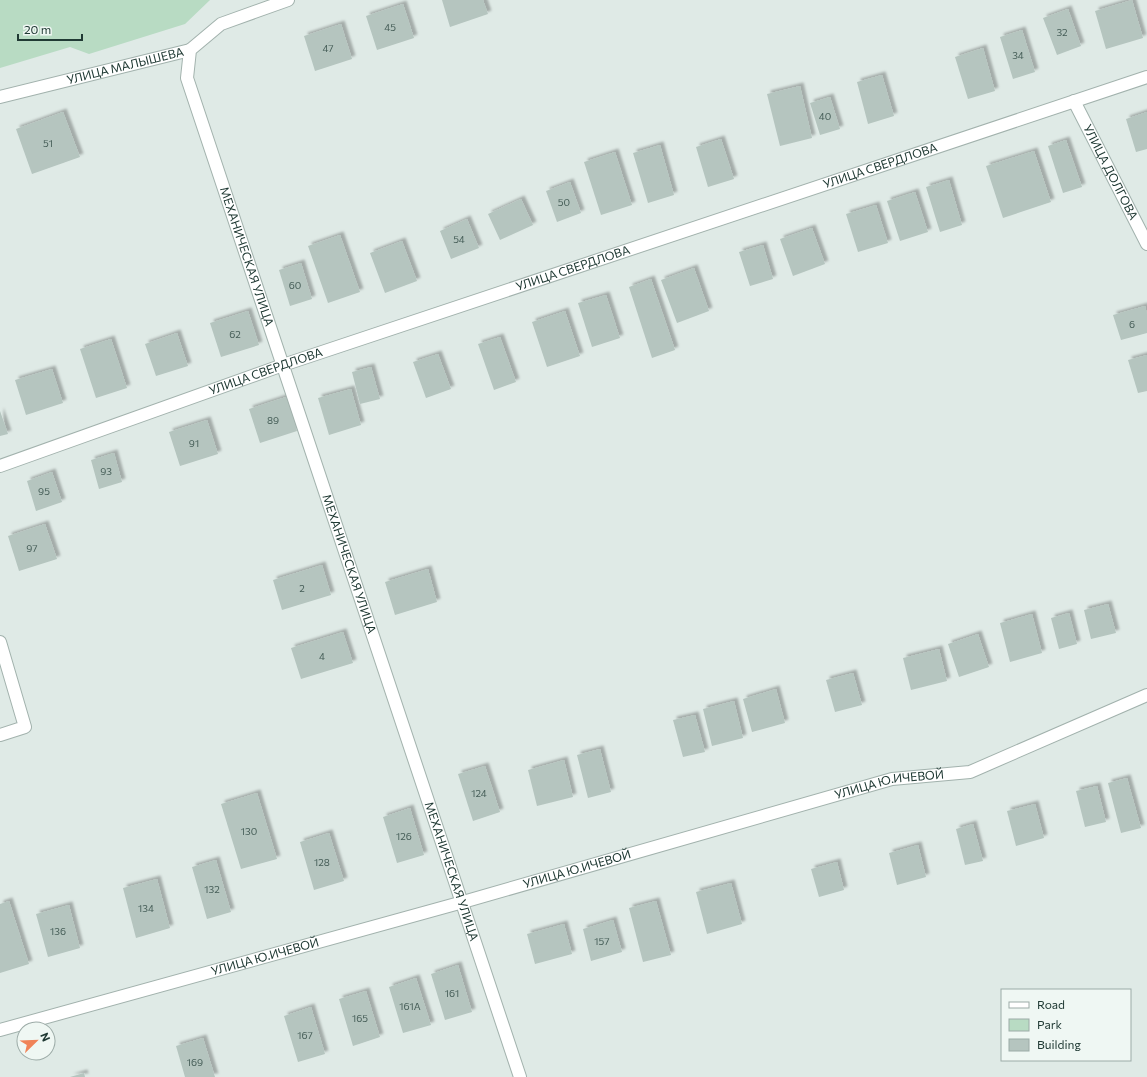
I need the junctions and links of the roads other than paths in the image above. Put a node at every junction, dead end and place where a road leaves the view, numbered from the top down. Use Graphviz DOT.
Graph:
graph roads {
  1 [pos="288,0"];
  2 [pos="190,50"];
  3 [pos="1147,77"];
  4 [pos="0,97"];
  5 [pos="1074,101"];
  6 [pos="1147,244"];
  7 [pos="283,365"];
  8 [pos="0,466"];
  9 [pos="0,642"];
  10 [pos="1147,695"];
  11 [pos="0,735"];
  12 [pos="463,902"];
  13 [pos="0,1030"];
  14 [pos="520,1077"];
  1 -- 2 [label="street, УЛИЦА МАЛЫШЕВА"];
  2 -- 4 [label="street, УЛИЦА МАЛЫШЕВА"];
  2 -- 7 [label="street, МЕХАНИЧЕСКАЯ УЛИЦА"];
  3 -- 5 [label="street, УЛИЦА СВЕРДЛОВА"];
  5 -- 6 [label="street, УЛИЦА ДОЛГОВА"];
  5 -- 7 [label="street, УЛИЦА СВЕРДЛОВА"];
  7 -- 8 [label="street, УЛИЦА СВЕРДЛОВА"];
  7 -- 12 [label="street, МЕХАНИЧЕСКАЯ УЛИЦА"];
  9 -- 11 [label="street"];
  10 -- 12 [label="street, УЛИЦА Ю.ИЧЕВОЙ"];
  12 -- 13 [label="street, УЛИЦА Ю.ИЧЕВОЙ"];
  12 -- 14 [label="street, МЕХАНИЧЕСКАЯ УЛИЦА"];
}
